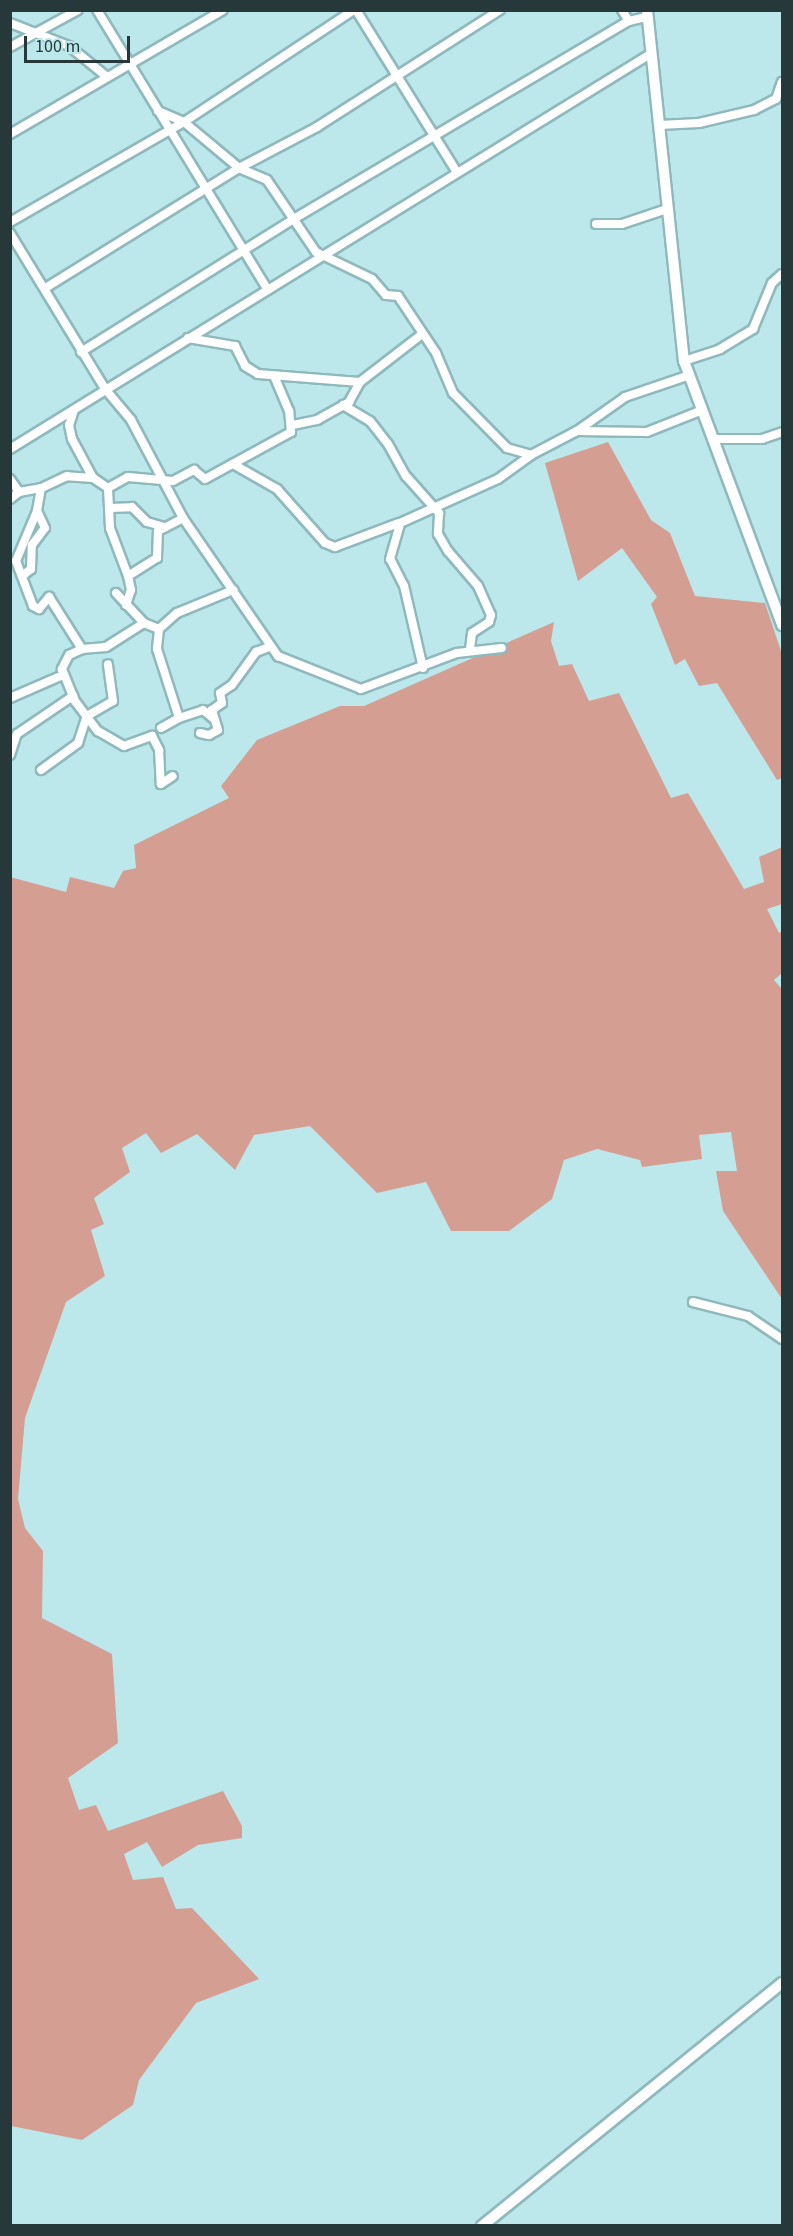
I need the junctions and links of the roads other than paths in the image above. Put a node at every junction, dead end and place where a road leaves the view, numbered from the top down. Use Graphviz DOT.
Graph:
graph roads {
  1 [pos="78,10"];
  2 [pos="97,10"];
  3 [pos="223,10"];
  4 [pos="355,10"];
  5 [pos="500,10"];
  6 [pos="622,10"];
  7 [pos="647,14"];
  8 [pos="628,21"];
  9 [pos="10,23"];
  10 [pos="37,32"];
  11 [pos="10,47"];
  12 [pos="652,53"];
  13 [pos="130,67"];
  14 [pos="395,74"];
  15 [pos="107,77"];
  16 [pos="783,82"];
  17 [pos="779,100"];
  18 [pos="158,111"];
  19 [pos="184,122"];
  20 [pos="659,125"];
  21 [pos="168,128"];
  22 [pos="10,134"];
  23 [pos="436,137"];
  24 [pos="239,168"];
  25 [pos="457,172"];
  26 [pos="205,189"];
  27 [pos="667,209"];
  28 [pos="292,220"];
  29 [pos="10,222"];
  30 [pos="596,224"];
  31 [pos="10,233"];
  32 [pos="14,244"];
  33 [pos="243,252"];
  34 [pos="324,256"];
  35 [pos="783,274"];
  36 [pos="46,287"];
  37 [pos="268,290"];
  38 [pos="422,334"];
  39 [pos="188,338"];
  40 [pos="81,352"];
  41 [pos="684,361"];
  42 [pos="274,376"];
  43 [pos="687,376"];
  44 [pos="360,381"];
  45 [pos="106,390"];
  46 [pos="343,405"];
  47 [pos="74,410"];
  48 [pos="700,411"];
  49 [pos="293,425"];
  50 [pos="577,431"];
  51 [pos="783,432"];
  52 [pos="712,439"];
  53 [pos="10,449"];
  54 [pos="531,455"];
  55 [pos="233,464"];
  56 [pos="93,478"];
  57 [pos="160,478"];
  58 [pos="10,479"];
  59 [pos="41,488"];
  60 [pos="108,488"];
  61 [pos="19,492"];
  62 [pos="10,499"];
  63 [pos="432,507"];
  64 [pos="109,508"];
  65 [pos="37,511"];
  66 [pos="183,518"];
  67 [pos="400,523"];
  68 [pos="165,527"];
  69 [pos="13,553"];
  70 [pos="22,576"];
  71 [pos="128,576"];
  72 [pos="233,590"];
  73 [pos="116,593"];
  74 [pos="778,600"];
  75 [pos="126,605"];
  76 [pos="144,623"];
  77 [pos="783,625"];
  78 [pos="159,628"];
  79 [pos="269,647"];
  80 [pos="502,648"];
  81 [pos="82,649"];
  82 [pos="470,650"];
  83 [pos="108,664"];
  84 [pos="423,668"];
  85 [pos="63,675"];
  86 [pos="73,696"];
  87 [pos="10,698"];
  88 [pos="87,716"];
  89 [pos="179,718"];
  90 [pos="214,719"];
  91 [pos="161,728"];
  92 [pos="200,733"];
  93 [pos="10,755"];
  94 [pos="41,770"];
  95 [pos="173,776"];
  96 [pos="693,1302"];
  97 [pos="783,1339"];
  98 [pos="783,1983"];
  99 [pos="482,2226"];
  1 -- 10 [label="street"];
  2 -- 13 [label="street"];
  3 -- 13 [label="street"];
  4 -- 14 [label="street"];
  4 -- 19 [label="street"];
  5 -- 14 [label="street"];
  6 -- 8 [label="street"];
  7 -- 8 [label="street"];
  7 -- 12 [label="street"];
  8 -- 23 [label="street"];
  9 -- 10 [label="street"];
  10 -- 11 [label="street"];
  10 -- 15 [label="street"];
  12 -- 20 [label="street"];
  12 -- 25 [label="street"];
  13 -- 15 [label="street"];
  13 -- 18 [label="street"];
  14 -- 23 [label="street"];
  14 -- 24 [label="street"];
  15 -- 22 [label="street"];
  16 -- 17 [label="street"];
  17 -- 20 [label="street"];
  18 -- 19 [label="street"];
  18 -- 21 [label="street"];
  19 -- 21 [label="street"];
  19 -- 24 [label="street"];
  20 -- 27 [label="street"];
  21 -- 26 [label="street"];
  21 -- 29 [label="street"];
  23 -- 25 [label="street"];
  23 -- 28 [label="street"];
  24 -- 26 [label="street"];
  24 -- 28 [label="street"];
  25 -- 34 [label="street"];
  26 -- 33 [label="street"];
  26 -- 36 [label="street"];
  27 -- 30 [label="street"];
  27 -- 41 [label="street"];
  28 -- 33 [label="street"];
  28 -- 34 [label="street"];
  31 -- 32 [label="street"];
  32 -- 36 [label="street"];
  33 -- 37 [label="street"];
  33 -- 40 [label="street"];
  34 -- 37 [label="street"];
  34 -- 38 [label="street"];
  35 -- 41 [label="street"];
  36 -- 40 [label="street"];
  37 -- 39 [label="street"];
  38 -- 44 [label="street"];
  38 -- 54 [label="street"];
  39 -- 42 [label="street"];
  39 -- 45 [label="street"];
  40 -- 45 [label="street"];
  41 -- 43 [label="street"];
  42 -- 44 [label="street"];
  42 -- 49 [label="street"];
  43 -- 48 [label="street"];
  43 -- 50 [label="street"];
  44 -- 46 [label="street"];
  45 -- 47 [label="street"];
  45 -- 57 [label="street"];
  46 -- 49 [label="street"];
  46 -- 63 [label="street"];
  47 -- 53 [label="street"];
  47 -- 56 [label="street"];
  48 -- 50 [label="street"];
  48 -- 52 [label="street"];
  49 -- 55 [label="street"];
  50 -- 54 [label="street"];
  51 -- 52 [label="street"];
  52 -- 74 [label="street"];
  54 -- 63 [label="street"];
  55 -- 57 [label="street"];
  55 -- 67 [label="street"];
  56 -- 59 [label="street"];
  56 -- 60 [label="street"];
  57 -- 60 [label="street"];
  57 -- 66 [label="street"];
  58 -- 61 [label="street"];
  59 -- 61 [label="street"];
  59 -- 65 [label="street"];
  60 -- 64 [label="street"];
  61 -- 62 [label="street"];
  63 -- 67 [label="street"];
  63 -- 82 [label="street"];
  64 -- 68 [label="street"];
  64 -- 71 [label="street"];
  65 -- 69 [label="street"];
  65 -- 70 [label="street"];
  66 -- 68 [label="street"];
  66 -- 72 [label="street"];
  67 -- 84 [label="street"];
  68 -- 71 [label="street"];
  69 -- 70 [label="street"];
  70 -- 81 [label="street"];
  71 -- 75 [label="street"];
  72 -- 78 [label="street"];
  72 -- 79 [label="street"];
  73 -- 75 [label="street"];
  74 -- 77 [label="street"];
  75 -- 76 [label="street"];
  76 -- 78 [label="street"];
  76 -- 81 [label="street"];
  78 -- 89 [label="street"];
  79 -- 84 [label="street"];
  79 -- 90 [label="street"];
  80 -- 82 [label="street"];
  81 -- 85 [label="street"];
  82 -- 84 [label="street"];
  83 -- 88 [label="street"];
  85 -- 86 [label="street"];
  85 -- 87 [label="street"];
  86 -- 88 [label="street"];
  86 -- 93 [label="street"];
  88 -- 94 [label="street"];
  88 -- 95 [label="street"];
  89 -- 90 [label="street"];
  89 -- 91 [label="street"];
  90 -- 92 [label="street"];
  96 -- 97 [label="street"];
  98 -- 99 [label="street"];
}
